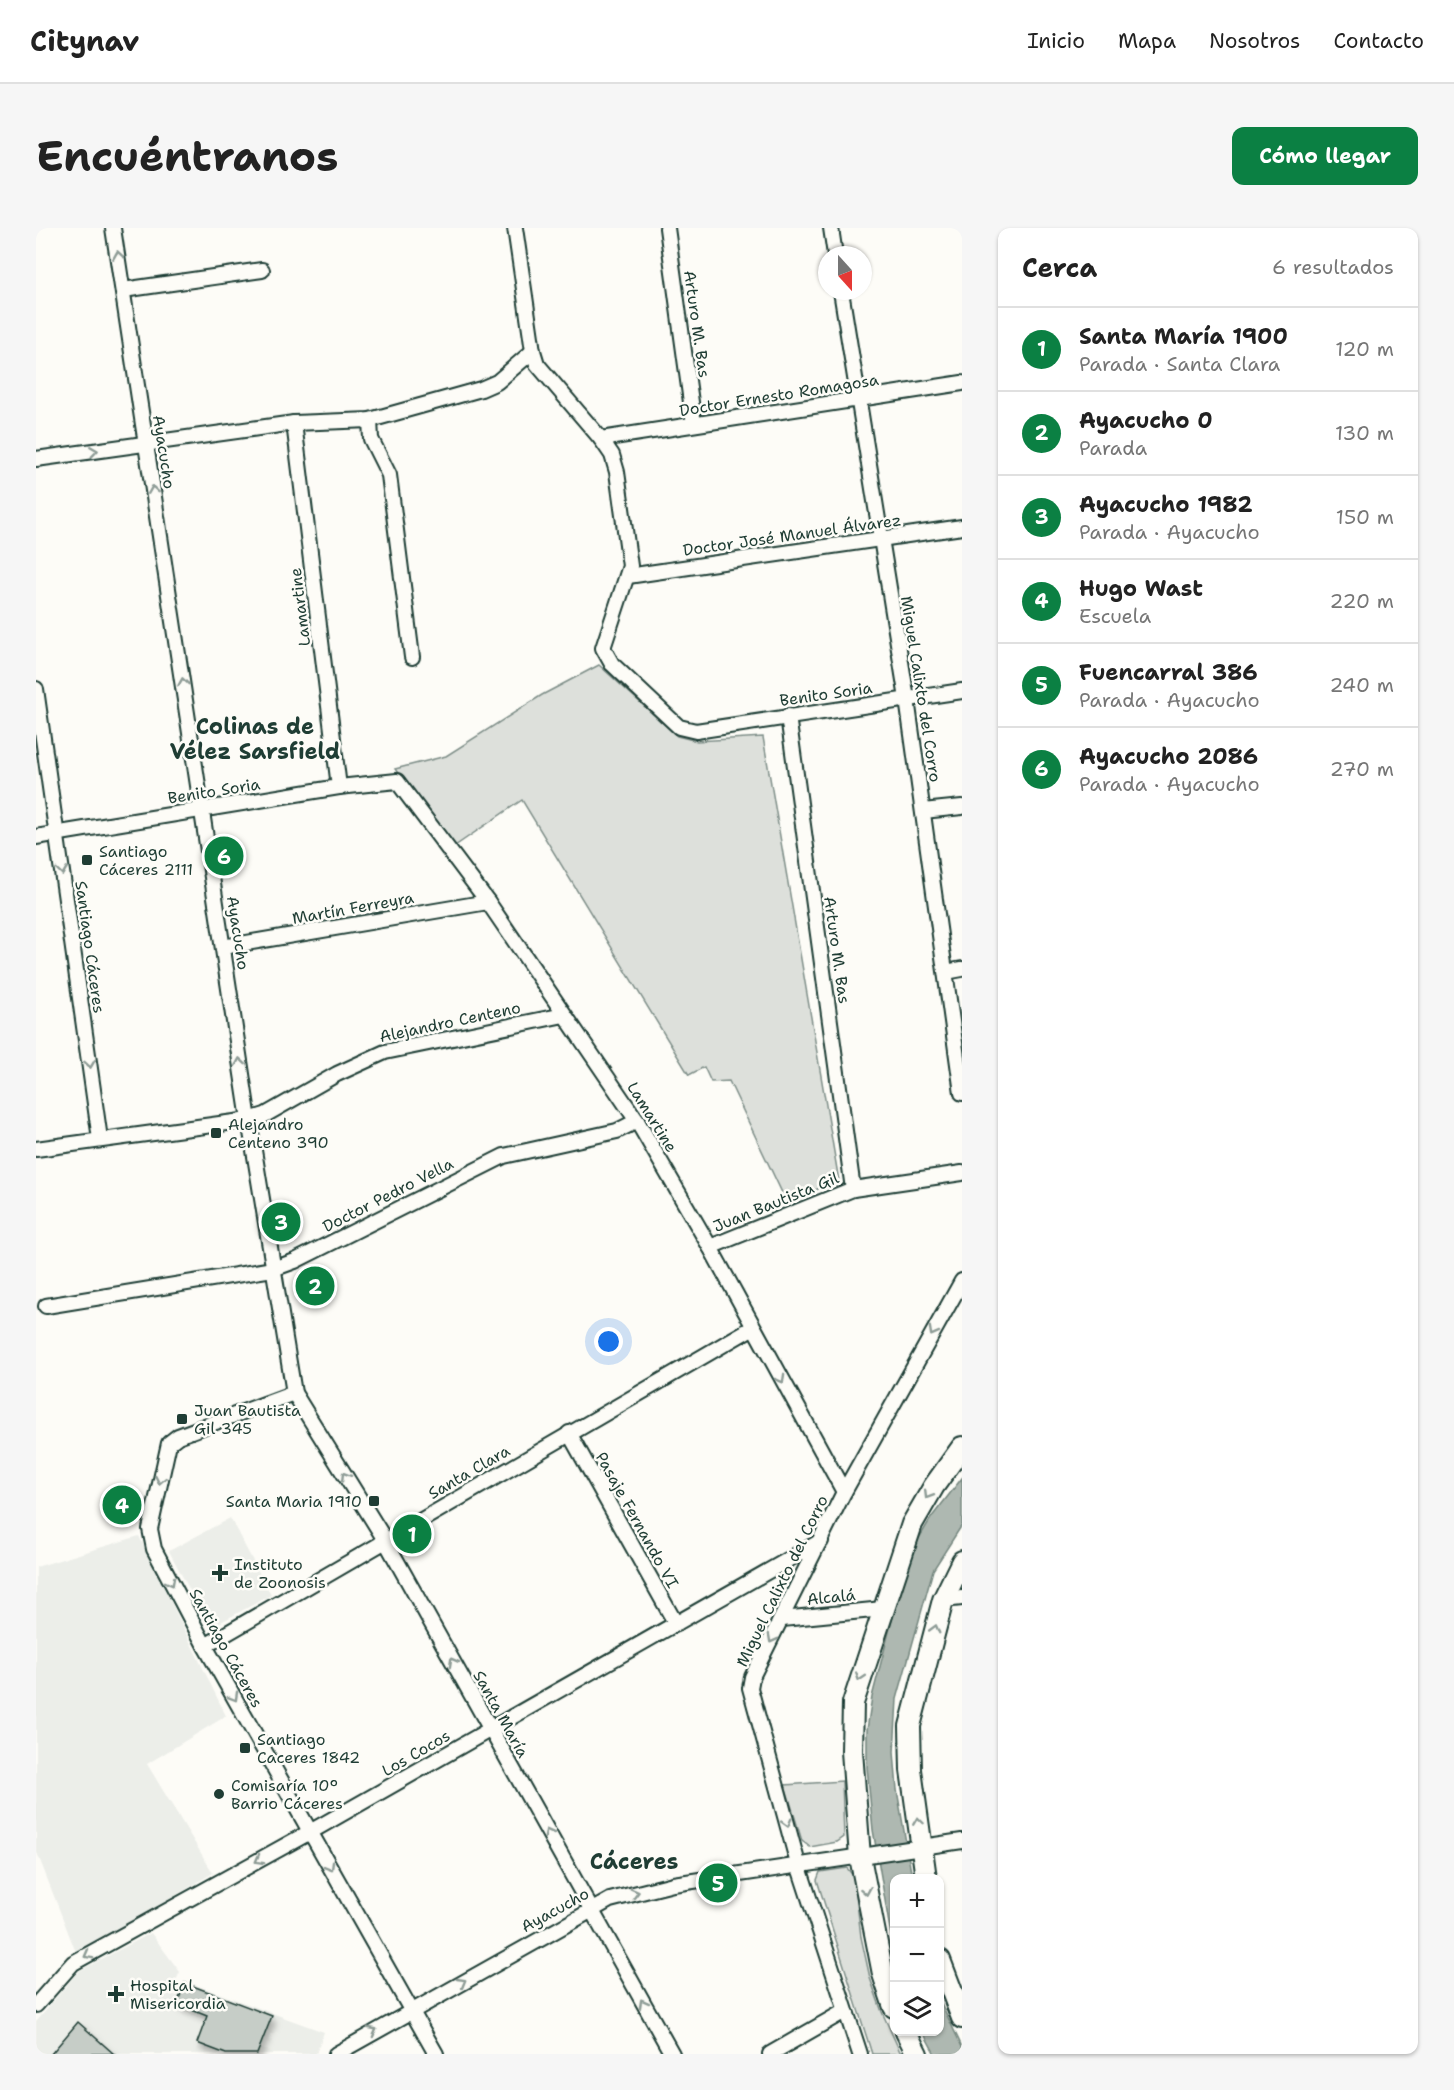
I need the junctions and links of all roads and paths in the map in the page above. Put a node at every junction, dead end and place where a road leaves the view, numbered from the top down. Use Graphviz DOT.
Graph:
graph roads {
  1 [pos="113,228"];
  2 [pos="515,228"];
  3 [pos="667,228"];
  4 [pos="831,228"];
  5 [pos="834,246"];
  6 [pos="262,270"];
  7 [pos="123,290"];
  8 [pos="842,300"];
  9 [pos="533,351"];
  10 [pos="962,383"];
  11 [pos="859,400"];
  12 [pos="370,420"];
  13 [pos="294,423"];
  14 [pos="694,424"];
  15 [pos="601,439"];
  16 [pos="146,444"];
  17 [pos="36,459"];
  18 [pos="962,527"];
  19 [pos="881,539"];
  20 [pos="628,576"];
  21 [pos="412,657"];
  22 [pos="36,689"];
  23 [pos="962,691"];
  24 [pos="907,699"];
  25 [pos="788,716"];
  26 [pos="397,781"];
  27 [pos="339,788"];
  28 [pos="962,807"];
  29 [pos="202,810"];
  30 [pos="923,811"];
  31 [pos="57,833"];
  32 [pos="36,837"];
  33 [pos="488,902"];
  34 [pos="223,947"];
  35 [pos="962,969"];
  36 [pos="946,972"];
  37 [pos="564,1015"];
  38 [pos="962,1092"];
  39 [pos="249,1120"];
  40 [pos="637,1121"];
  41 [pos="100,1139"];
  42 [pos="36,1149"];
  43 [pos="962,1173"];
  44 [pos="853,1189"];
  45 [pos="710,1247"];
  46 [pos="273,1269"];
  47 [pos="962,1281"];
  48 [pos="46,1306"];
  49 [pos="752,1328"];
  50 [pos="294,1393"];
  51 [pos="569,1433"];
  52 [pos="962,1447"];
  53 [pos="844,1492"];
  54 [pos="385,1540"];
  55 [pos="821,1541"];
  56 [pos="962,1561"];
  57 [pos="952,1599"];
  58 [pos="883,1608"];
  59 [pos="783,1619"];
  60 [pos="676,1624"];
  61 [pos="205,1646"];
  62 [pos="491,1729"];
  63 [pos="310,1832"];
  64 [pos="962,1841"];
  65 [pos="916,1848"];
  66 [pos="864,1856"];
  67 [pos="798,1864"];
  68 [pos="925,1874"];
  69 [pos="591,1909"];
  70 [pos="944,1973"];
  71 [pos="890,1995"];
  72 [pos="36,2004"];
  73 [pos="411,2011"];
  74 [pos="845,2011"];
  75 [pos="962,2018"];
  76 [pos="908,2036"];
  77 [pos="336,2054"];
  78 [pos="436,2054"];
  79 [pos="672,2054"];
  80 [pos="770,2054"];
  81 [pos="860,2054"];
  82 [pos="917,2054"];
  7 -- 1 [label="street, Ayacucho, one-way"];
  2 -- 9 [label="street"];
  3 -- 14 [label="street, Arturo M. Bas"];
  4 -- 5 [label="street"];
  6 -- 7 [label="street"];
  7 -- 16 [label="street, Ayacucho"];
  8 -- 11 [label="street, Miguel Calixto del Corro"];
  9 -- 12 [label="street"];
  9 -- 15 [label="street"];
  10 -- 11 [label="street, Doctor Ernesto Romagosa"];
  11 -- 14 [label="street, Doctor Ernesto Romagosa"];
  11 -- 19 [label="street, Miguel Calixto del Corro"];
  12 -- 13 [label="street"];
  12 -- 21 [label="street"];
  13 -- 16 [label="street"];
  13 -- 27 [label="street, Lamartine"];
  14 -- 15 [label="street, Doctor Ernesto Romagosa"];
  15 -- 20 [label="street"];
  17 -- 16 [label="street, one-way"];
  29 -- 16 [label="street, Ayacucho, one-way"];
  18 -- 19 [label="street, Doctor José Manuel Álvarez"];
  19 -- 20 [label="street, Doctor José Manuel Álvarez"];
  19 -- 24 [label="street, Miguel Calixto del Corro"];
  20 -- 25 [label="street, Benito Soria"];
  22 -- 31 [label="street, Santiago Cáceres"];
  23 -- 24 [label="street, Benito Soria"];
  24 -- 25 [label="street, Benito Soria"];
  24 -- 30 [label="street, Miguel Calixto del Corro"];
  25 -- 44 [label="street, Arturo M. Bas"];
  26 -- 27 [label="street, Benito Soria"];
  26 -- 33 [label="street, Lamartine"];
  27 -- 29 [label="street, Benito Soria"];
  28 -- 30 [label="street"];
  29 -- 31 [label="street, Benito Soria"];
  29 -- 34 [label="street, Ayacucho"];
  30 -- 36 [label="street, Miguel Calixto del Corro"];
  31 -- 32 [label="street, Benito Soria"];
  31 -- 41 [label="street, Santiago Cáceres, one-way"];
  33 -- 34 [label="street, Martín Ferreyra"];
  33 -- 37 [label="street, Lamartine"];
  39 -- 34 [label="street, Ayacucho, one-way"];
  35 -- 36 [label="street"];
  36 -- 38 [label="street, Miguel Calixto del Corro"];
  37 -- 39 [label="street, Alejandro Centeno"];
  37 -- 40 [label="street, Lamartine"];
  39 -- 41 [label="street, Alejandro Centeno"];
  39 -- 46 [label="street, Ayacucho"];
  40 -- 45 [label="street, Lamartine"];
  40 -- 46 [label="street, Doctor Pedro Vella"];
  41 -- 42 [label="street, Alejandro Centeno"];
  43 -- 44 [label="street, Juan Bautista Gil"];
  44 -- 45 [label="street, Juan Bautista Gil"];
  45 -- 49 [label="street, Lamartine"];
  46 -- 48 [label="street, Doctor Pedro Vella"];
  46 -- 50 [label="street, Ayacucho"];
  47 -- 53 [label="street, Miguel Calixto del Corro, one-way"];
  49 -- 51 [label="street, Santa Clara"];
  49 -- 53 [label="street, Lamartine, one-way"];
  54 -- 50 [label="street, Santa María, one-way"];
  50 -- 61 [label="street, Santiago Cáceres, one-way"];
  51 -- 54 [label="street, Santa Clara"];
  51 -- 60 [label="street, Pasaje Fernando VI"];
  52 -- 58 [label="main road, one-way"];
  53 -- 55 [label="street, Miguel Calixto del Corro"];
  54 -- 61 [label="street, Santa Clara"];
  62 -- 54 [label="street, Santa María, one-way"];
  55 -- 59 [label="street, Miguel Calixto del Corro"];
  55 -- 60 [label="street, Los Cocos"];
  56 -- 57 [label="main road"];
  65 -- 57 [label="main road, one-way"];
  58 -- 59 [label="street, Alcalá"];
  58 -- 66 [label="main road, one-way"];
  59 -- 67 [label="street, Miguel Calixto del Corro, one-way"];
  60 -- 62 [label="street, Los Cocos"];
  61 -- 63 [label="street, Santiago Cáceres, one-way"];
  62 -- 63 [label="street, Los Cocos"];
  69 -- 62 [label="street, Santa María, one-way"];
  63 -- 72 [label="street, Los Cocos, one-way"];
  63 -- 73 [label="street, Santiago Cáceres, one-way"];
  64 -- 65 [label="street, Ayacucho"];
  65 -- 66 [label="street, Ayacucho"];
  65 -- 68 [label="main road"];
  66 -- 67 [label="street, Ayacucho"];
  66 -- 71 [label="main road, one-way"];
  69 -- 67 [label="street, Ayacucho, one-way"];
  67 -- 74 [label="street, Miguel Calixto del Corro"];
  73 -- 69 [label="street, Ayacucho, one-way"];
  79 -- 69 [label="street, Santa María, one-way"];
  70 -- 75 [label="main road"];
  77 -- 73 [label="street, Ayacucho, one-way"];
  73 -- 78 [label="street, Santiago Cáceres"];
  74 -- 80 [label="street"];
  74 -- 81 [label="street, Miguel Calixto del Corro"];
  76 -- 82 [label="main road"];
}
